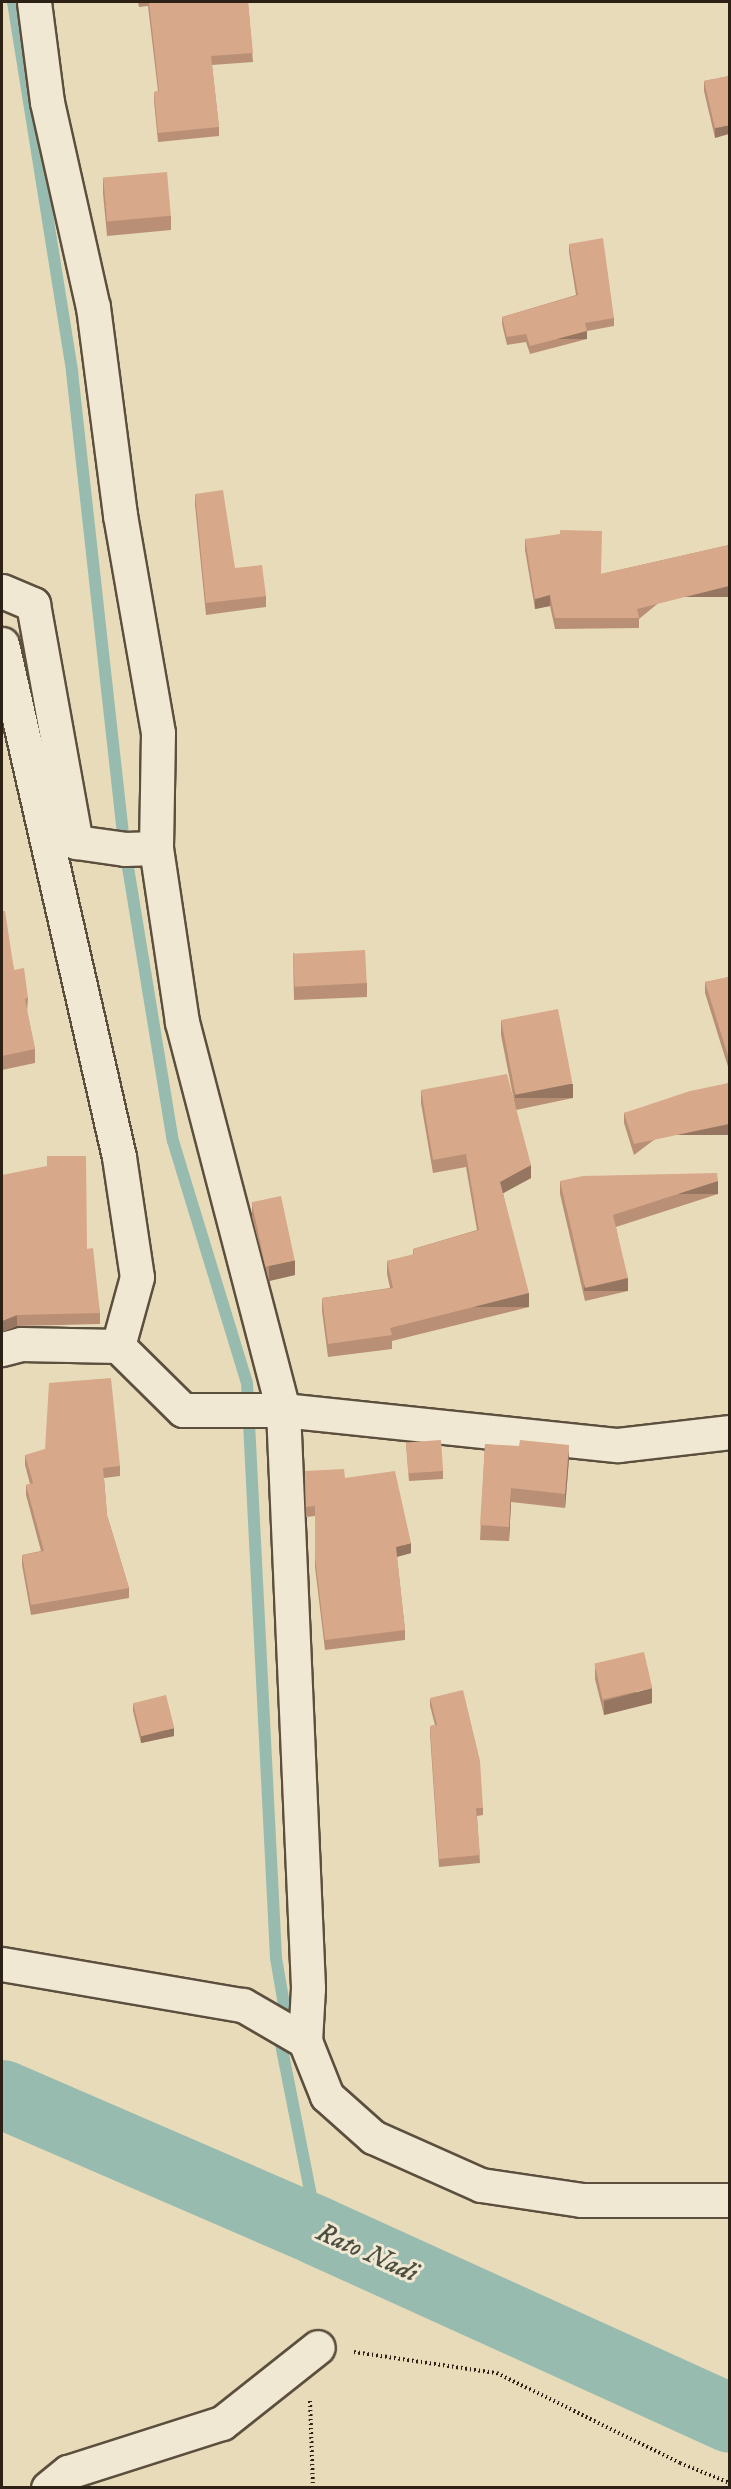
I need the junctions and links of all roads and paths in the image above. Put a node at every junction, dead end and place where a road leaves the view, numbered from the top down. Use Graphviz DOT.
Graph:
graph roads {
  1 [pos="34,2"];
  2 [pos="2,591"];
  3 [pos="2,644"];
  4 [pos="156,848"];
  5 [pos="118,1346"];
  6 [pos="2,1348"];
  7 [pos="283,1410"];
  8 [pos="729,1432"];
  9 [pos="2,1964"];
  10 [pos="305,2041"];
  11 [pos="729,2200"];
  12 [pos="318,2347"];
  13 [pos="729,2482"];
  14 [pos="48,2487"];
  15 [pos="313,2487"];
  1 -- 4 [label="street"];
  2 -- 4 [label="street"];
  3 -- 5 [label="street"];
  4 -- 7 [label="street"];
  5 -- 6 [label="street"];
  5 -- 7 [label="street"];
  7 -- 8 [label="street"];
  7 -- 10 [label="street"];
  9 -- 10 [label="street"];
  10 -- 11 [label="street"];
  12 -- 13 [label="path"];
  12 -- 14 [label="street"];
  12 -- 15 [label="path"];
}
